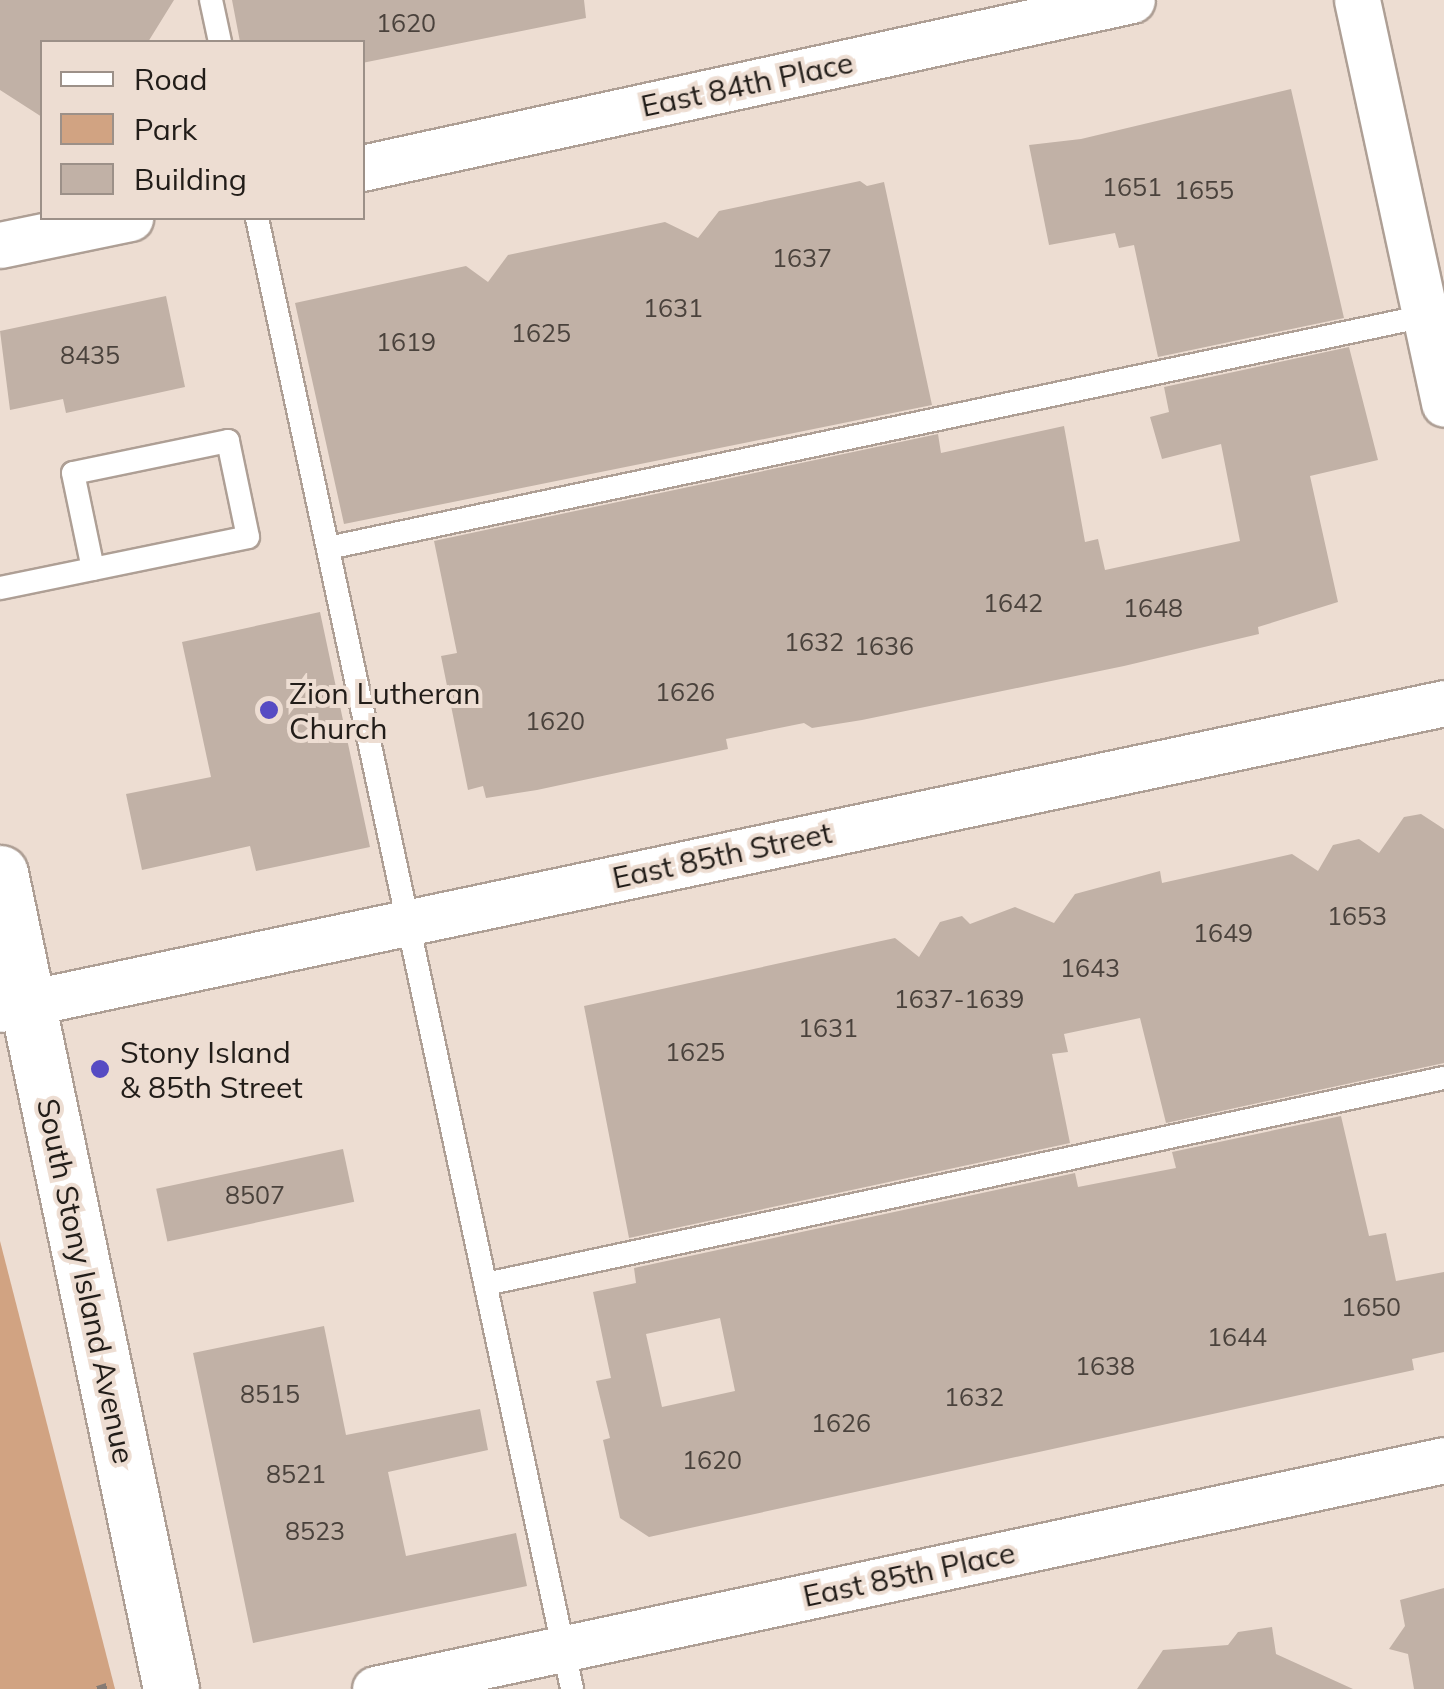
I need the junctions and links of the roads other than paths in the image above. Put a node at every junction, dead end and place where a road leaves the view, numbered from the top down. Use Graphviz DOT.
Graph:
graph roads {
  1 [pos="211,0"];
  2 [pos="1132,0"];
  3 [pos="1357,0"];
  4 [pos="220,40"];
  5 [pos="365,167"];
  6 [pos="120,220"];
  7 [pos="258,220"];
  8 [pos="0,245"];
  9 [pos="1435,314"];
  10 [pos="1444,404"];
  11 [pos="328,548"];
  12 [pos="94,569"];
  13 [pos="0,588"];
  14 [pos="1444,703"];
  15 [pos="0,873"];
  16 [pos="408,921"];
  17 [pos="14,1006"];
  18 [pos="1444,1078"];
  19 [pos="486,1284"];
  20 [pos="1444,1460"];
  21 [pos="568,1669"];
  22 [pos="171,1689"];
  23 [pos="374,1689"];
  1 -- 4 [label="lane"];
  2 -- 5 [label="street, East 84th Place"];
  3 -- 9 [label="street"];
  6 -- 8 [label="street"];
  7 -- 11 [label="lane"];
  9 -- 10 [label="street"];
  9 -- 11 [label="lane"];
  11 -- 16 [label="lane"];
  12 -- 12 [label="lane"];
  12 -- 13 [label="lane"];
  14 -- 16 [label="street, East 85th Street"];
  15 -- 17 [label="highway, South Stony Island Avenue"];
  16 -- 17 [label="street, East 85th Street"];
  16 -- 19 [label="lane"];
  17 -- 22 [label="highway, South Stony Island Avenue"];
  18 -- 19 [label="lane"];
  19 -- 21 [label="lane"];
  20 -- 21 [label="street, East 85th Place"];
  21 -- 23 [label="street, East 85th Place"];
}
